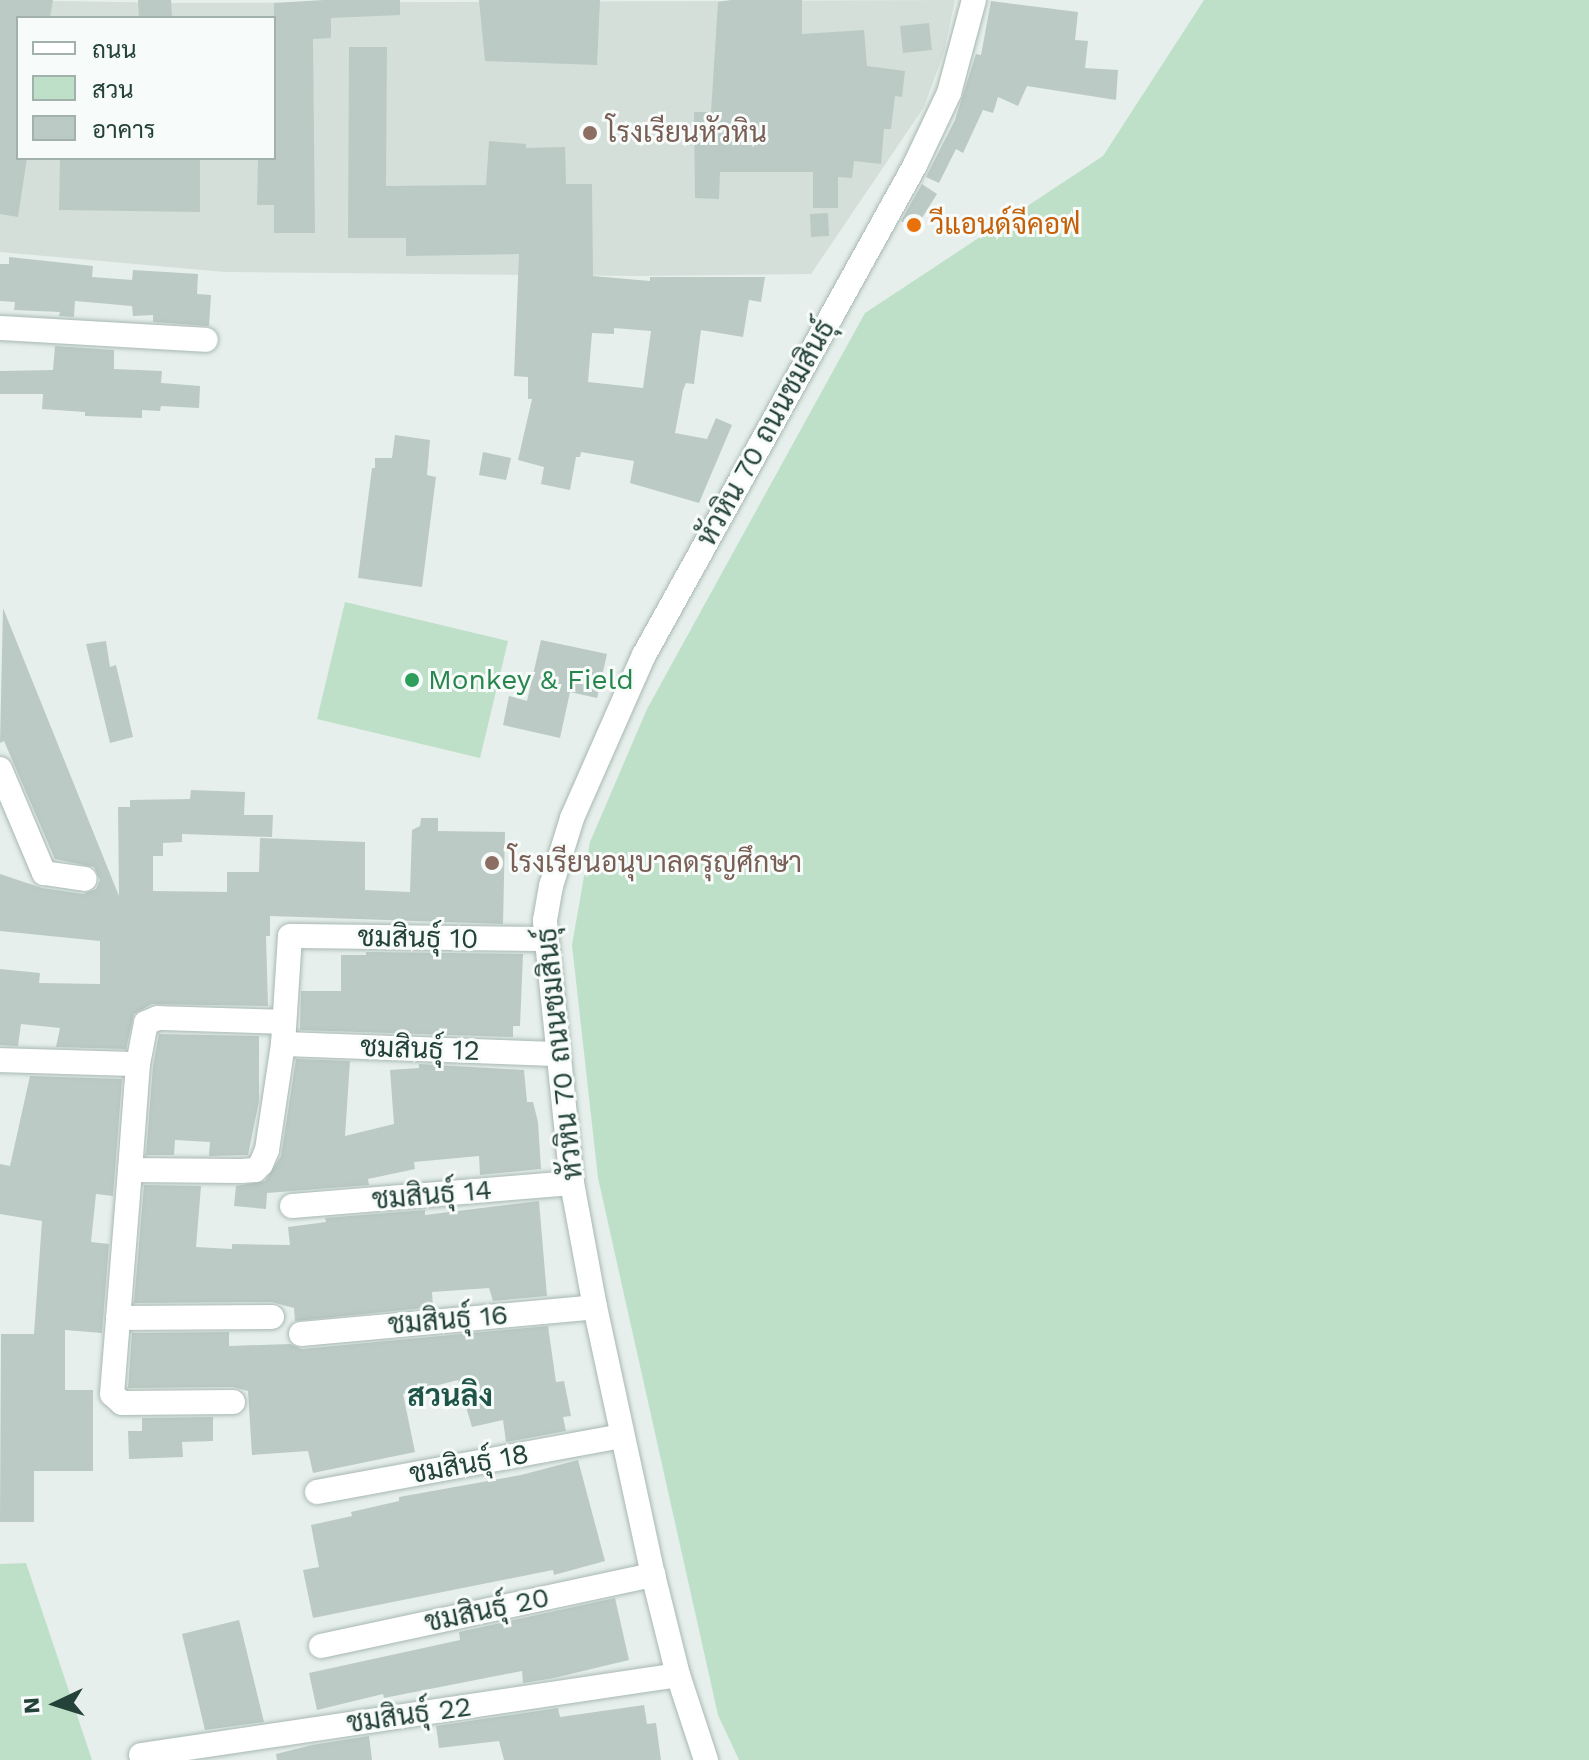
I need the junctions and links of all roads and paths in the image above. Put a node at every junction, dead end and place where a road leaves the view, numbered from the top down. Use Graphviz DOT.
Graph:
graph roads {
  1 [pos="974,0"];
  2 [pos="0,328"];
  3 [pos="206,340"];
  4 [pos="0,769"];
  5 [pos="0,821"];
  6 [pos="25,828"];
  7 [pos="85,879"];
  8 [pos="546,939"];
  9 [pos="283,1033"];
  10 [pos="556,1054"];
  11 [pos="0,1060"];
  12 [pos="138,1064"];
  13 [pos="130,1170"];
  14 [pos="572,1183"];
  15 [pos="292,1206"];
  16 [pos="595,1307"];
  17 [pos="272,1317"];
  18 [pos="118,1318"];
  19 [pos="301,1334"];
  20 [pos="233,1402"];
  21 [pos="621,1436"];
  22 [pos="317,1492"];
  23 [pos="653,1575"];
  24 [pos="321,1646"];
  25 [pos="678,1675"];
  26 [pos="141,1755"];
  27 [pos="706,1760"];
  1 -- 8 [label="street, หัวหิน 70 ถนนชมสินธุ์"];
  2 -- 3 [label="street"];
  4 -- 6 [label="street"];
  5 -- 6 [label="street"];
  6 -- 7 [label="street"];
  8 -- 9 [label="street, ชมสินธุ์ 10"];
  8 -- 10 [label="street, หัวหิน 70 ถนนชมสินธุ์"];
  9 -- 10 [label="street, ชมสินธุ์ 12"];
  9 -- 12 [label="street, ชมสินธุ์ 12"];
  9 -- 13 [label="street"];
  10 -- 14 [label="street, หัวหิน 70 ถนนชมสินธุ์"];
  11 -- 12 [label="street"];
  12 -- 13 [label="street"];
  13 -- 18 [label="street"];
  14 -- 15 [label="street, ชมสินธุ์ 14"];
  14 -- 16 [label="street, หัวหิน 70 ถนนชมสินธุ์"];
  16 -- 19 [label="street, ชมสินธุ์ 16"];
  16 -- 21 [label="street, หัวหิน 70 ถนนชมสินธุ์"];
  17 -- 18 [label="street"];
  18 -- 20 [label="street"];
  21 -- 22 [label="street, ชมสินธุ์ 18"];
  21 -- 23 [label="street, หัวหิน 70 ถนนชมสินธุ์"];
  23 -- 24 [label="street, ชมสินธุ์ 20"];
  23 -- 25 [label="street, หัวหิน 70 ถนนชมสินธุ์"];
  25 -- 26 [label="street, ชมสินธุ์ 22"];
  25 -- 27 [label="street, หัวหิน 70 ถนนชมสินธุ์"];
}
